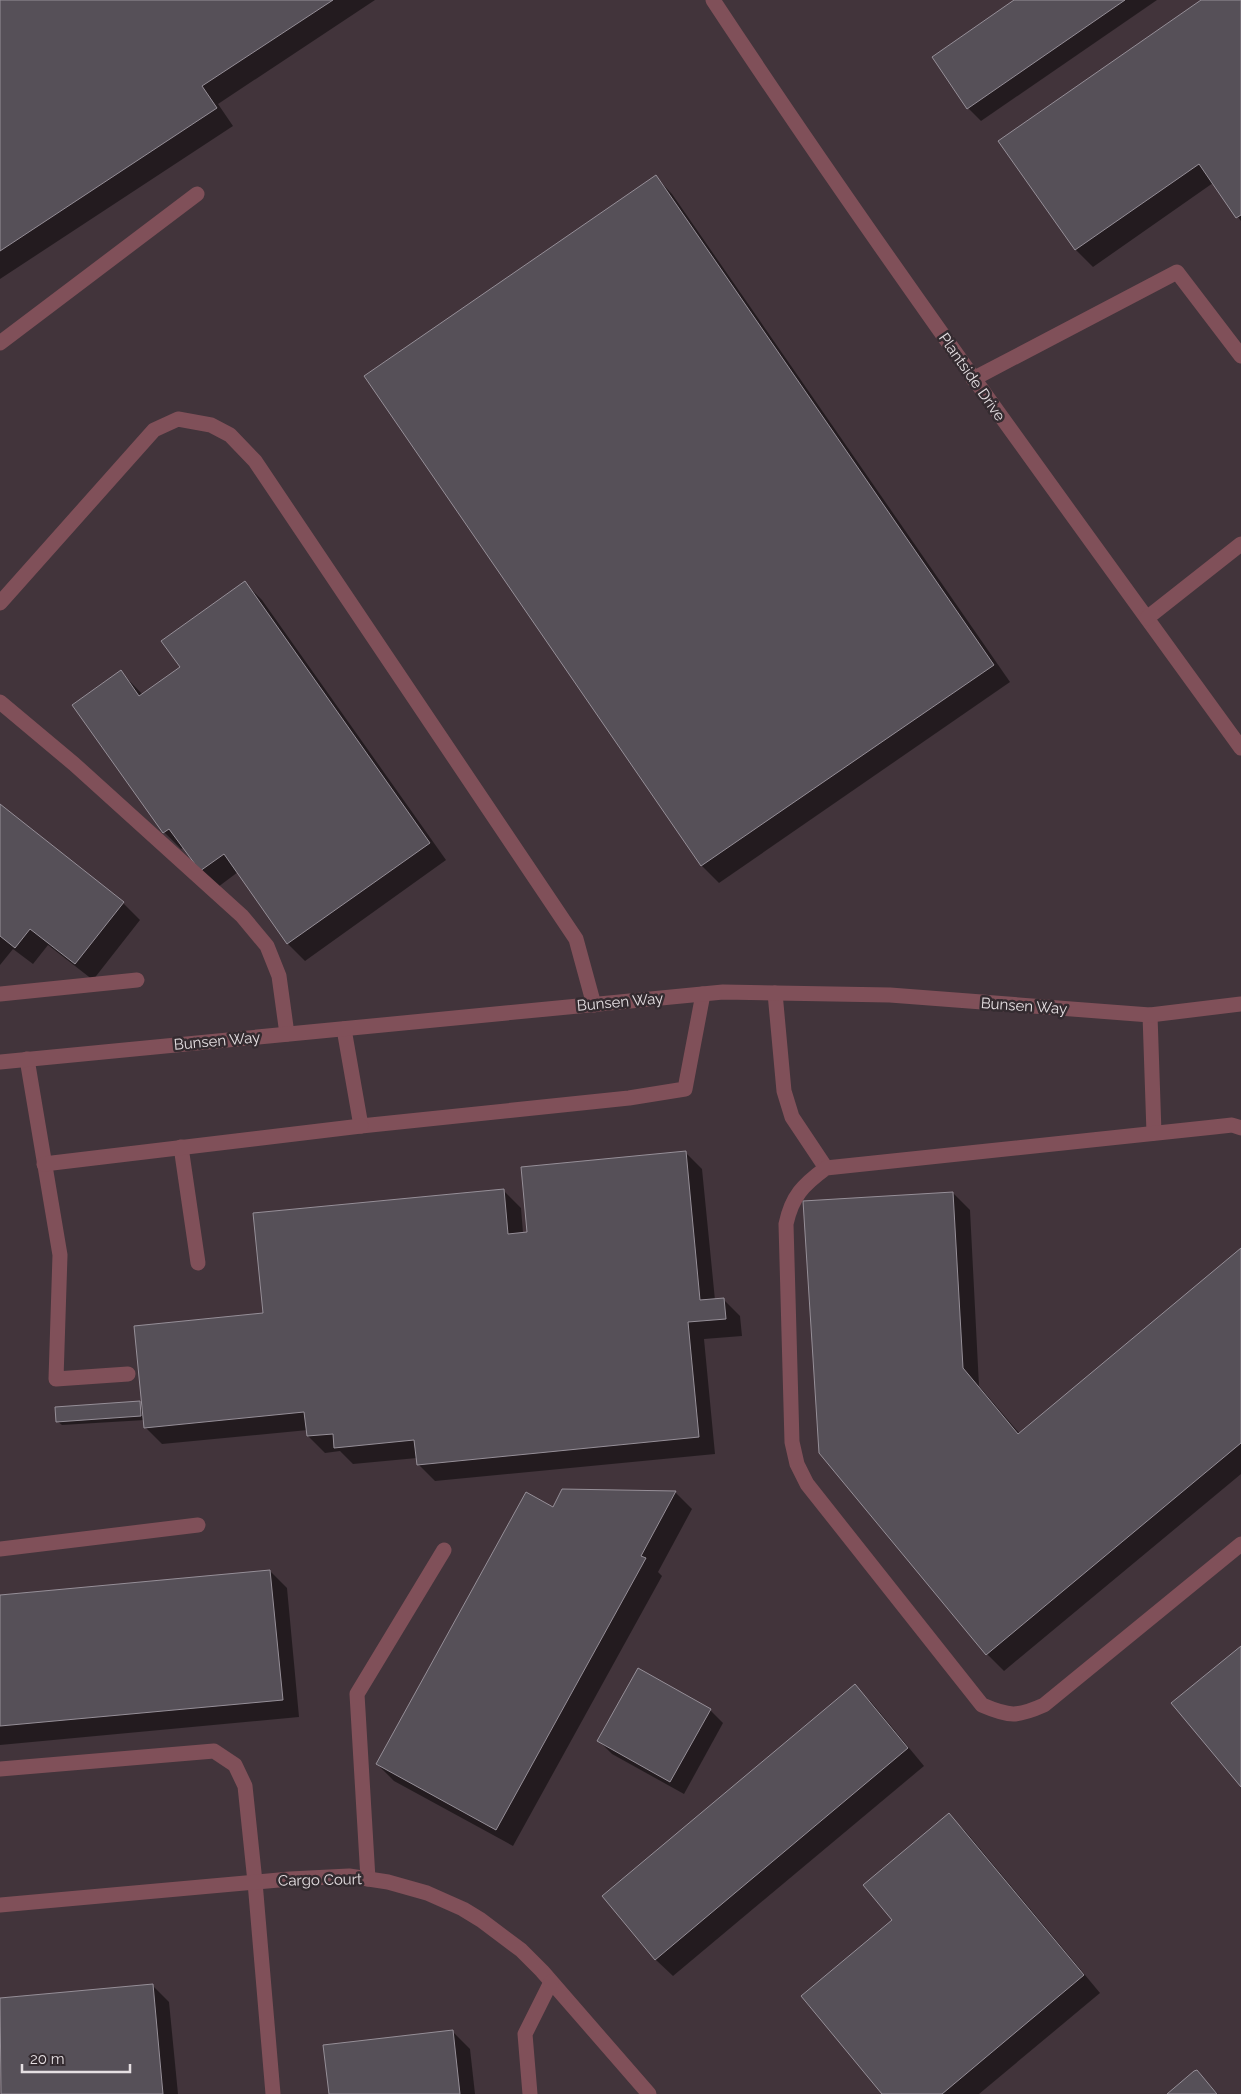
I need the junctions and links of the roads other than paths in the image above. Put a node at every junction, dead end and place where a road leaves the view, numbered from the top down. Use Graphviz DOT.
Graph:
graph roads {
  1 [pos="713,0"];
  2 [pos="197,194"];
  3 [pos="0,343"];
  4 [pos="1241,356"];
  5 [pos="973,379"];
  6 [pos="1241,544"];
  7 [pos="0,603"];
  8 [pos="1147,618"];
  9 [pos="0,702"];
  10 [pos="1241,748"];
  11 [pos="137,980"];
  12 [pos="775,993"];
  13 [pos="0,994"];
  14 [pos="703,994"];
  15 [pos="594,1004"];
  16 [pos="1241,1004"];
  17 [pos="1150,1015"];
  18 [pos="344,1028"];
  19 [pos="287,1034"];
  20 [pos="27,1059"];
  21 [pos="0,1062"];
  22 [pos="361,1126"];
  23 [pos="1241,1128"];
  24 [pos="1154,1133"];
  25 [pos="181,1147"];
  26 [pos="44,1164"];
  27 [pos="826,1168"];
  28 [pos="198,1262"];
  29 [pos="128,1374"];
  30 [pos="198,1525"];
  31 [pos="1241,1544"];
  32 [pos="0,1549"];
  33 [pos="444,1550"];
  34 [pos="0,1769"];
  35 [pos="368,1879"];
  36 [pos="256,1882"];
  37 [pos="0,1905"];
  38 [pos="551,1982"];
  39 [pos="273,2094"];
  40 [pos="530,2094"];
  41 [pos="649,2094"];
  1 -- 5 [label="street, Plantside Drive"];
  2 -- 3 [label="street"];
  4 -- 5 [label="street"];
  5 -- 8 [label="street, Plantside Drive"];
  6 -- 8 [label="street"];
  7 -- 15 [label="street"];
  8 -- 10 [label="street, Plantside Drive"];
  9 -- 19 [label="street"];
  11 -- 13 [label="street"];
  12 -- 14 [label="street, Bunsen Way"];
  12 -- 17 [label="street, Bunsen Way"];
  12 -- 27 [label="street"];
  14 -- 15 [label="street, Bunsen Way"];
  14 -- 22 [label="street"];
  15 -- 18 [label="street, Bunsen Way"];
  16 -- 17 [label="street, Bunsen Way"];
  17 -- 24 [label="street"];
  18 -- 19 [label="street, Bunsen Way"];
  18 -- 22 [label="street"];
  19 -- 20 [label="street, Bunsen Way"];
  20 -- 21 [label="street, Bunsen Way"];
  20 -- 26 [label="street"];
  22 -- 25 [label="street"];
  23 -- 24 [label="street"];
  24 -- 27 [label="street"];
  25 -- 26 [label="street"];
  25 -- 28 [label="street"];
  26 -- 29 [label="street"];
  27 -- 31 [label="street"];
  30 -- 32 [label="street"];
  33 -- 35 [label="street"];
  34 -- 36 [label="street"];
  35 -- 36 [label="street, Cargo Court"];
  35 -- 38 [label="street, Cargo Court"];
  36 -- 37 [label="street, Cargo Court"];
  36 -- 39 [label="street"];
  38 -- 40 [label="street"];
  38 -- 41 [label="street, Cargo Court"];
}
